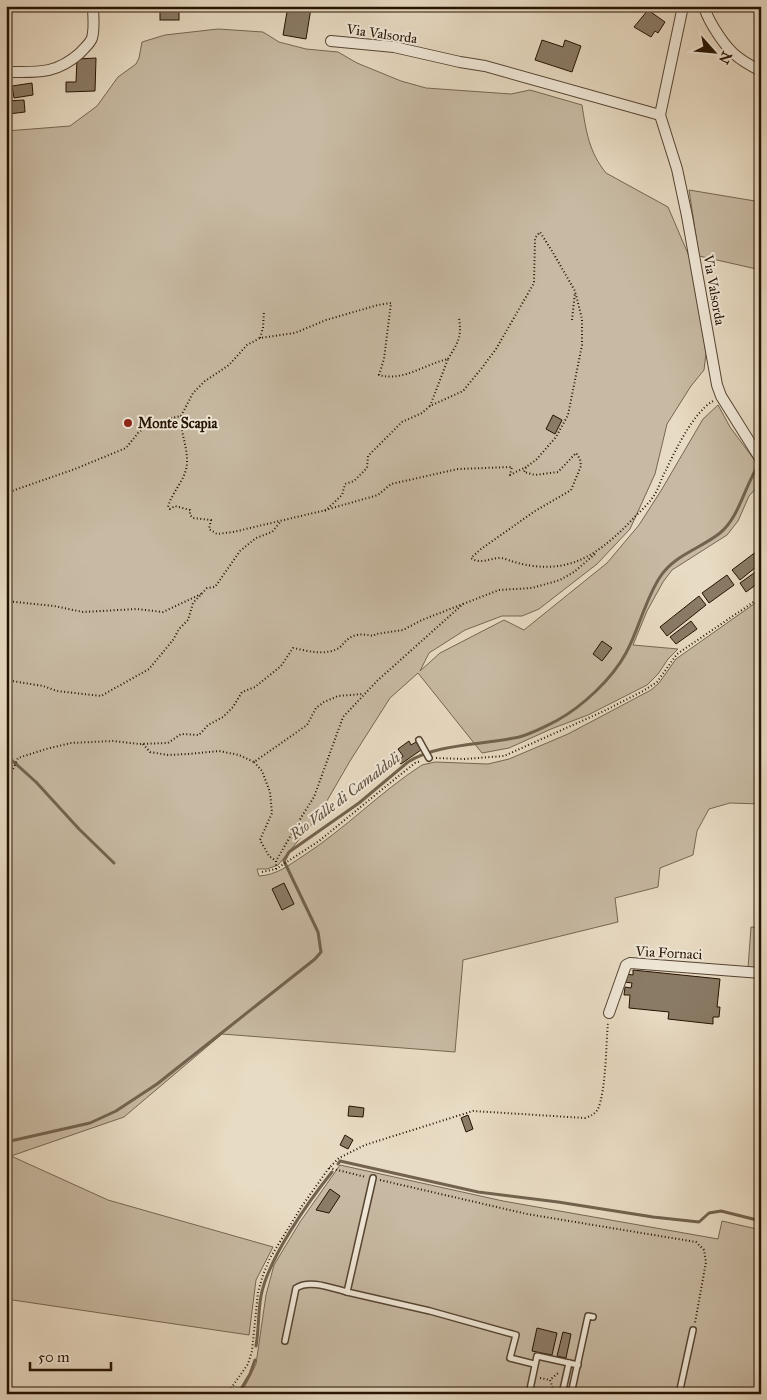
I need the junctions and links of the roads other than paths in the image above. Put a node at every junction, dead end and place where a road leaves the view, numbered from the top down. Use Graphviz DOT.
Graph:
graph roads {
  1 [pos="92,6"];
  2 [pos="683,6"];
  3 [pos="704,6"];
  4 [pos="331,41"];
  5 [pos="6,72"];
  6 [pos="761,72"];
  7 [pos="660,116"];
  8 [pos="761,460"];
  9 [pos="419,740"];
  10 [pos="430,758"];
  11 [pos="761,973"];
  12 [pos="609,1013"];
  13 [pos="373,1178"];
  14 [pos="347,1292"];
  15 [pos="593,1317"];
  16 [pos="693,1330"];
  17 [pos="284,1341"];
  18 [pos="680,1362"];
  19 [pos="569,1363"];
  20 [pos="534,1364"];
  21 [pos="686,1364"];
  22 [pos="578,1368"];
  23 [pos="678,1391"];
  24 [pos="529,1394"];
  25 [pos="562,1394"];
  26 [pos="571,1394"];
  1 -- 5 [label="street"];
  2 -- 7 [label="street, Via Valsorda"];
  3 -- 6 [label="street"];
  4 -- 7 [label="street, Via Valsorda"];
  7 -- 8 [label="street, Via Valsorda"];
  9 -- 10 [label="lane"];
  11 -- 12 [label="street, Via Fornaci"];
  13 -- 14 [label="lane"];
  14 -- 17 [label="lane"];
  14 -- 20 [label="lane"];
  15 -- 22 [label="lane"];
  16 -- 21 [label="lane"];
  18 -- 21 [label="lane"];
  19 -- 20 [label="lane"];
  19 -- 22 [label="lane"];
  19 -- 25 [label="lane"];
  20 -- 24 [label="lane"];
  21 -- 23 [label="lane"];
  22 -- 26 [label="lane"];
}
